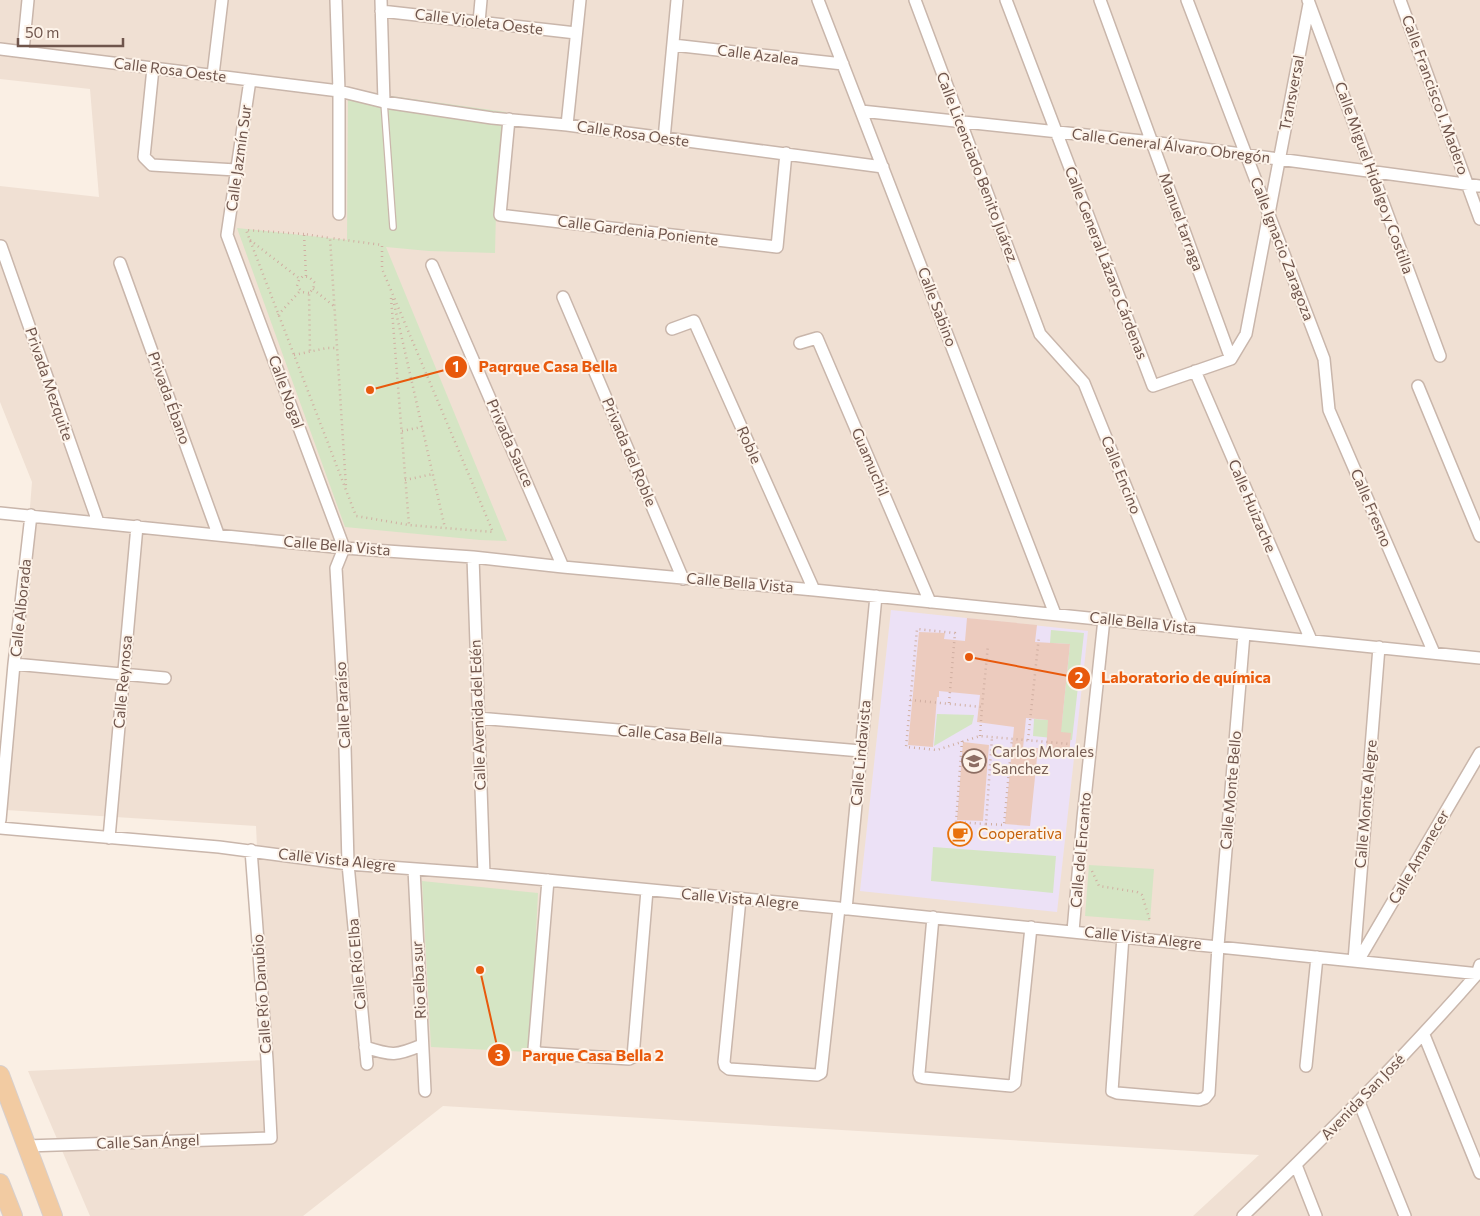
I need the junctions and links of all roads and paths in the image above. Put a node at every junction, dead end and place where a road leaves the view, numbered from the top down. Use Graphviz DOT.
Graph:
graph roads {
  1 [pos="28,0"];
  2 [pos="222,0"];
  3 [pos="336,0"];
  4 [pos="481,0"];
  5 [pos="580,0"];
  6 [pos="678,0"];
  7 [pos="818,0"];
  8 [pos="915,0"];
  9 [pos="1006,0"];
  10 [pos="1100,0"];
  11 [pos="1187,0"];
  12 [pos="1400,0"];
  13 [pos="1309,1"];
  14 [pos="381,5"];
  15 [pos="479,22"];
  16 [pos="576,33"];
  17 [pos="673,45"];
  18 [pos="0,49"];
  19 [pos="23,51"];
  20 [pos="843,64"];
  21 [pos="153,68"];
  22 [pos="213,75"];
  23 [pos="250,80"];
  24 [pos="339,91"];
  25 [pos="384,102"];
  26 [pos="861,111"];
  27 [pos="509,119"];
  28 [pos="960,122"];
  29 [pos="567,125"];
  30 [pos="1056,132"];
  31 [pos="664,139"];
  32 [pos="1152,142"];
  33 [pos="786,154"];
  34 [pos="1246,154"];
  35 [pos="1279,159"];
  36 [pos="883,166"];
  37 [pos="236,170"];
  38 [pos="1372,170"];
  39 [pos="1468,185"];
  40 [pos="1480,186"];
  41 [pos="339,214"];
  42 [pos="1269,215"];
  43 [pos="1480,219"];
  44 [pos="393,227"];
  45 [pos="304,234"];
  46 [pos="227,236"];
  47 [pos="330,238"];
  48 [pos="250,240"];
  49 [pos="1,246"];
  50 [pos="120,262"];
  51 [pos="432,265"];
  52 [pos="306,276"];
  53 [pos="300,279"];
  54 [pos="313,289"];
  55 [pos="300,291"];
  56 [pos="391,291"];
  57 [pos="309,293"];
  58 [pos="563,297"];
  59 [pos="334,307"];
  60 [pos="278,315"];
  61 [pos="672,329"];
  62 [pos="1040,334"];
  63 [pos="800,343"];
  64 [pos="337,348"];
  65 [pos="310,352"];
  66 [pos="294,355"];
  67 [pos="1440,356"];
  68 [pos="1231,359"];
  69 [pos="1324,359"];
  70 [pos="1195,371"];
  71 [pos="1418,386"];
  72 [pos="422,427"];
  73 [pos="402,431"];
  74 [pos="433,474"];
  75 [pos="406,480"];
  76 [pos="346,491"];
  77 [pos="0,512"];
  78 [pos="31,516"];
  79 [pos="98,522"];
  80 [pos="137,526"];
  81 [pos="409,526"];
  82 [pos="445,528"];
  83 [pos="218,534"];
  84 [pos="1480,536"];
  85 [pos="344,548"];
  86 [pos="473,557"];
  87 [pos="564,567"];
  88 [pos="682,579"];
  89 [pos="814,590"];
  90 [pos="876,596"];
  91 [pos="930,602"];
  92 [pos="1055,614"];
  93 [pos="1104,619"];
  94 [pos="1183,628"];
  95 [pos="1244,634"];
  96 [pos="1040,636"];
  97 [pos="1311,640"];
  98 [pos="988,645"];
  99 [pos="1379,647"];
  100 [pos="1434,653"];
  101 [pos="1480,658"];
  102 [pos="14,664"];
  103 [pos="124,675"];
  104 [pos="166,678"];
  105 [pos="910,700"];
  106 [pos="949,703"];
  107 [pos="982,707"];
  108 [pos="478,718"];
  109 [pos="980,736"];
  110 [pos="992,737"];
  111 [pos="1012,739"];
  112 [pos="1028,740"];
  113 [pos="962,742"];
  114 [pos="1070,744"];
  115 [pos="861,751"];
  116 [pos="1480,753"];
  117 [pos="0,820"];
  118 [pos="986,824"];
  119 [pos="0,828"];
  120 [pos="109,838"];
  121 [pos="251,850"];
  122 [pos="348,864"];
  123 [pos="1089,865"];
  124 [pos="414,869"];
  125 [pos="484,874"];
  126 [pos="548,880"];
  127 [pos="647,890"];
  128 [pos="740,898"];
  129 [pos="842,908"];
  130 [pos="933,917"];
  131 [pos="1150,921"];
  132 [pos="1031,927"];
  133 [pos="1073,931"];
  134 [pos="1123,936"];
  135 [pos="1218,946"];
  136 [pos="1317,957"];
  137 [pos="1356,961"];
  138 [pos="1479,971"];
  139 [pos="1424,1035"];
  140 [pos="422,1045"];
  141 [pos="365,1047"];
  142 [pos="367,1064"];
  143 [pos="1306,1066"];
  144 [pos="0,1075"];
  145 [pos="425,1091"];
  146 [pos="1359,1102"];
  147 [pos="271,1138"];
  148 [pos="26,1146"];
  149 [pos="1296,1165"];
  150 [pos="1480,1173"];
  151 [pos="0,1183"];
  152 [pos="3,1200"];
  153 [pos="13,1216"];
  154 [pos="53,1216"];
  155 [pos="1243,1216"];
  156 [pos="1316,1216"];
  157 [pos="1405,1216"];
  1 -- 19 [label="street"];
  2 -- 22 [label="street"];
  3 -- 24 [label="street"];
  4 -- 15 [label="street"];
  5 -- 16 [label="street"];
  6 -- 17 [label="street"];
  7 -- 20 [label="street, Calle Sabino"];
  8 -- 28 [label="street, Calle Licenciado Benito Juárez"];
  9 -- 30 [label="street, Calle General Lázaro Cárdenas"];
  10 -- 32 [label="street, Manuel tarraga"];
  11 -- 34 [label="street, Calle Ignacio Zaragoza"];
  12 -- 39 [label="street, Calle Francisco I. Madero"];
  13 -- 35 [label="street, Transversal"];
  13 -- 38 [label="street, Calle Miguel Hidalgo y Costilla"];
  14 -- 15 [label="street, Calle Violeta Oeste"];
  14 -- 25 [label="street"];
  15 -- 16 [label="street, Calle Violeta Oeste"];
  16 -- 29 [label="street"];
  17 -- 20 [label="street, Calle Azalea"];
  17 -- 31 [label="street"];
  18 -- 19 [label="street, Calle Rosa Oeste"];
  19 -- 21 [label="street, Calle Rosa Oeste"];
  20 -- 26 [label="street, Calle Sabino"];
  21 -- 22 [label="street, Calle Rosa Oeste"];
  21 -- 37 [label="street"];
  22 -- 23 [label="street, Calle Rosa Oeste"];
  23 -- 24 [label="street, Calle Rosa Oeste"];
  23 -- 37 [label="street, Calle Jazmín Sur"];
  24 -- 25 [label="street, Calle Rosa Oeste"];
  24 -- 41 [label="street"];
  25 -- 27 [label="street, Calle Rosa Oeste"];
  25 -- 44 [label="lane"];
  26 -- 28 [label="street, Calle General Álvaro Obregón"];
  26 -- 36 [label="street, Calle Sabino"];
  27 -- 29 [label="street, Calle Rosa Oeste"];
  27 -- 33 [label="street, Calle Gardenia Poniente"];
  28 -- 30 [label="street, Calle General Álvaro Obregón"];
  28 -- 62 [label="street, Calle Licenciado Benito Juárez"];
  29 -- 31 [label="street, Calle Rosa Oeste"];
  30 -- 32 [label="street, Calle General Álvaro Obregón"];
  30 -- 70 [label="street, Calle General Lázaro Cárdenas"];
  31 -- 33 [label="street, Calle Rosa Oeste"];
  32 -- 34 [label="street, Calle General Álvaro Obregón"];
  32 -- 68 [label="street, Manuel tarraga"];
  33 -- 36 [label="street, Calle Rosa Oeste"];
  34 -- 35 [label="street, Calle General Álvaro Obregón"];
  34 -- 42 [label="street, Calle Ignacio Zaragoza"];
  35 -- 38 [label="street, Calle General Álvaro Obregón"];
  35 -- 42 [label="street, Transversal"];
  36 -- 92 [label="street, Calle Sabino"];
  37 -- 46 [label="street, Calle Jazmín Sur"];
  38 -- 39 [label="street, Calle General Álvaro Obregón"];
  38 -- 67 [label="street, Calle Miguel Hidalgo y Costilla"];
  39 -- 40 [label="street, Calle General Álvaro Obregón"];
  39 -- 43 [label="street, Calle Francisco I. Madero"];
  42 -- 68 [label="street, Transversal"];
  42 -- 69 [label="street, Calle Ignacio Zaragoza"];
  45 -- 47 [label="path"];
  45 -- 48 [label="path"];
  45 -- 52 [label="path"];
  46 -- 85 [label="street, Calle Nogal"];
  47 -- 56 [label="path"];
  47 -- 59 [label="path"];
  48 -- 53 [label="path"];
  48 -- 60 [label="path"];
  49 -- 79 [label="street, Privada Mezquite"];
  50 -- 83 [label="street, Privada Ébano"];
  51 -- 87 [label="street, Privada Sauce"];
  52 -- 53 [label="path"];
  52 -- 54 [label="path"];
  53 -- 55 [label="path"];
  54 -- 57 [label="path"];
  54 -- 59 [label="path"];
  55 -- 57 [label="path"];
  55 -- 60 [label="path"];
  56 -- 72 [label="path"];
  56 -- 73 [label="path"];
  56 -- 82 [label="path"];
  57 -- 65 [label="path"];
  58 -- 88 [label="street, Privada del Roble"];
  59 -- 64 [label="path"];
  60 -- 66 [label="path"];
  61 -- 89 [label="street, Roble"];
  62 -- 94 [label="street, Calle Encino"];
  63 -- 91 [label="street, Guamuchil"];
  64 -- 65 [label="path"];
  64 -- 76 [label="path"];
  65 -- 66 [label="path"];
  66 -- 76 [label="path"];
  68 -- 70 [label="street"];
  69 -- 100 [label="street, Calle Fresno"];
  70 -- 97 [label="street, Calle Huizache"];
  71 -- 84 [label="street"];
  72 -- 73 [label="path"];
  72 -- 74 [label="path"];
  73 -- 75 [label="path"];
  74 -- 75 [label="path"];
  74 -- 82 [label="path"];
  75 -- 81 [label="path"];
  76 -- 81 [label="path"];
  77 -- 78 [label="street, Calle Bella Vista"];
  78 -- 79 [label="street, Calle Bella Vista"];
  78 -- 102 [label="street, Calle Alborada"];
  79 -- 80 [label="street, Calle Bella Vista"];
  80 -- 83 [label="street, Calle Bella Vista"];
  80 -- 103 [label="street, Calle Reynosa"];
  81 -- 82 [label="path"];
  83 -- 85 [label="street, Calle Bella Vista"];
  85 -- 86 [label="street, Calle Bella Vista"];
  85 -- 122 [label="street, Calle Paraíso"];
  86 -- 87 [label="street, Calle Bella Vista"];
  86 -- 108 [label="street, Calle Avenida del Edén"];
  87 -- 88 [label="street, Calle Bella Vista"];
  88 -- 89 [label="street, Calle Bella Vista"];
  89 -- 90 [label="street, Calle Bella Vista"];
  90 -- 91 [label="street, Calle Bella Vista"];
  90 -- 115 [label="street, Calle Lindavista"];
  91 -- 92 [label="street, Calle Bella Vista"];
  92 -- 93 [label="street, Calle Bella Vista"];
  93 -- 94 [label="street, Calle Bella Vista"];
  93 -- 133 [label="street, Calle del Encanto"];
  94 -- 95 [label="street, Calle Bella Vista"];
  95 -- 97 [label="street, Calle Bella Vista"];
  95 -- 135 [label="street, Calle Monte Bello"];
  96 -- 112 [label="path"];
  97 -- 99 [label="street, Calle Bella Vista"];
  98 -- 107 [label="path"];
  99 -- 100 [label="street, Calle Bella Vista"];
  99 -- 137 [label="street, Calle Monte Alegre"];
  100 -- 101 [label="street, Calle Bella Vista"];
  102 -- 103 [label="street"];
  102 -- 117 [label="street, Calle Alborada"];
  103 -- 104 [label="street"];
  103 -- 120 [label="street, Calle Reynosa"];
  105 -- 106 [label="path"];
  105 -- 106 [label="path"];
  105 -- 113 [label="path"];
  106 -- 107 [label="path"];
  107 -- 109 [label="path"];
  108 -- 115 [label="street, Calle Casa Bella"];
  108 -- 125 [label="street, Calle Avenida del Edén"];
  109 -- 110 [label="path"];
  109 -- 113 [label="path"];
  110 -- 111 [label="path"];
  110 -- 118 [label="path"];
  111 -- 112 [label="path"];
  111 -- 118 [label="path"];
  112 -- 114 [label="path"];
  113 -- 118 [label="path"];
  115 -- 129 [label="street, Calle Lindavista"];
  116 -- 137 [label="street, Calle Amanecer"];
  119 -- 120 [label="street, Calle Vista Alegre"];
  120 -- 121 [label="street, Calle Vista Alegre"];
  121 -- 122 [label="street, Calle Vista Alegre"];
  121 -- 147 [label="street, Calle Río Danubio"];
  122 -- 124 [label="street, Calle Vista Alegre"];
  122 -- 141 [label="street, Calle Río Elba"];
  123 -- 131 [label="path"];
  124 -- 125 [label="street, Calle Vista Alegre"];
  124 -- 140 [label="street, Rio elba sur"];
  125 -- 126 [label="street, Calle Vista Alegre"];
  126 -- 127 [label="street, Calle Vista Alegre"];
  126 -- 127 [label="street"];
  127 -- 128 [label="street, Calle Vista Alegre"];
  128 -- 129 [label="street, Calle Vista Alegre"];
  128 -- 129 [label="street, Calle Lindavista"];
  129 -- 130 [label="street, Calle Vista Alegre"];
  130 -- 132 [label="street, Calle Vista Alegre"];
  130 -- 132 [label="street"];
  132 -- 133 [label="street, Calle Vista Alegre"];
  133 -- 134 [label="street, Calle Vista Alegre"];
  134 -- 135 [label="street, Calle Vista Alegre"];
  134 -- 135 [label="street, Calle Monte Bello"];
  135 -- 136 [label="street, Calle Vista Alegre"];
  136 -- 137 [label="street, Calle Vista Alegre"];
  136 -- 143 [label="street"];
  137 -- 138 [label="street, Calle Vista Alegre"];
  138 -- 139 [label="street, Avenida San José"];
  139 -- 146 [label="street, Avenida San José"];
  139 -- 150 [label="street"];
  140 -- 141 [label="street"];
  140 -- 145 [label="street, Rio elba sur"];
  141 -- 142 [label="street, Calle Río Elba"];
  144 -- 148 [label="main road"];
  146 -- 149 [label="street, Avenida San José"];
  146 -- 157 [label="street"];
  147 -- 148 [label="street, Calle San Ángel"];
  148 -- 154 [label="main road"];
  149 -- 155 [label="street, Avenida San José"];
  149 -- 156 [label="street"];
  151 -- 152 [label="main road"];
  152 -- 153 [label="main road"];
}
